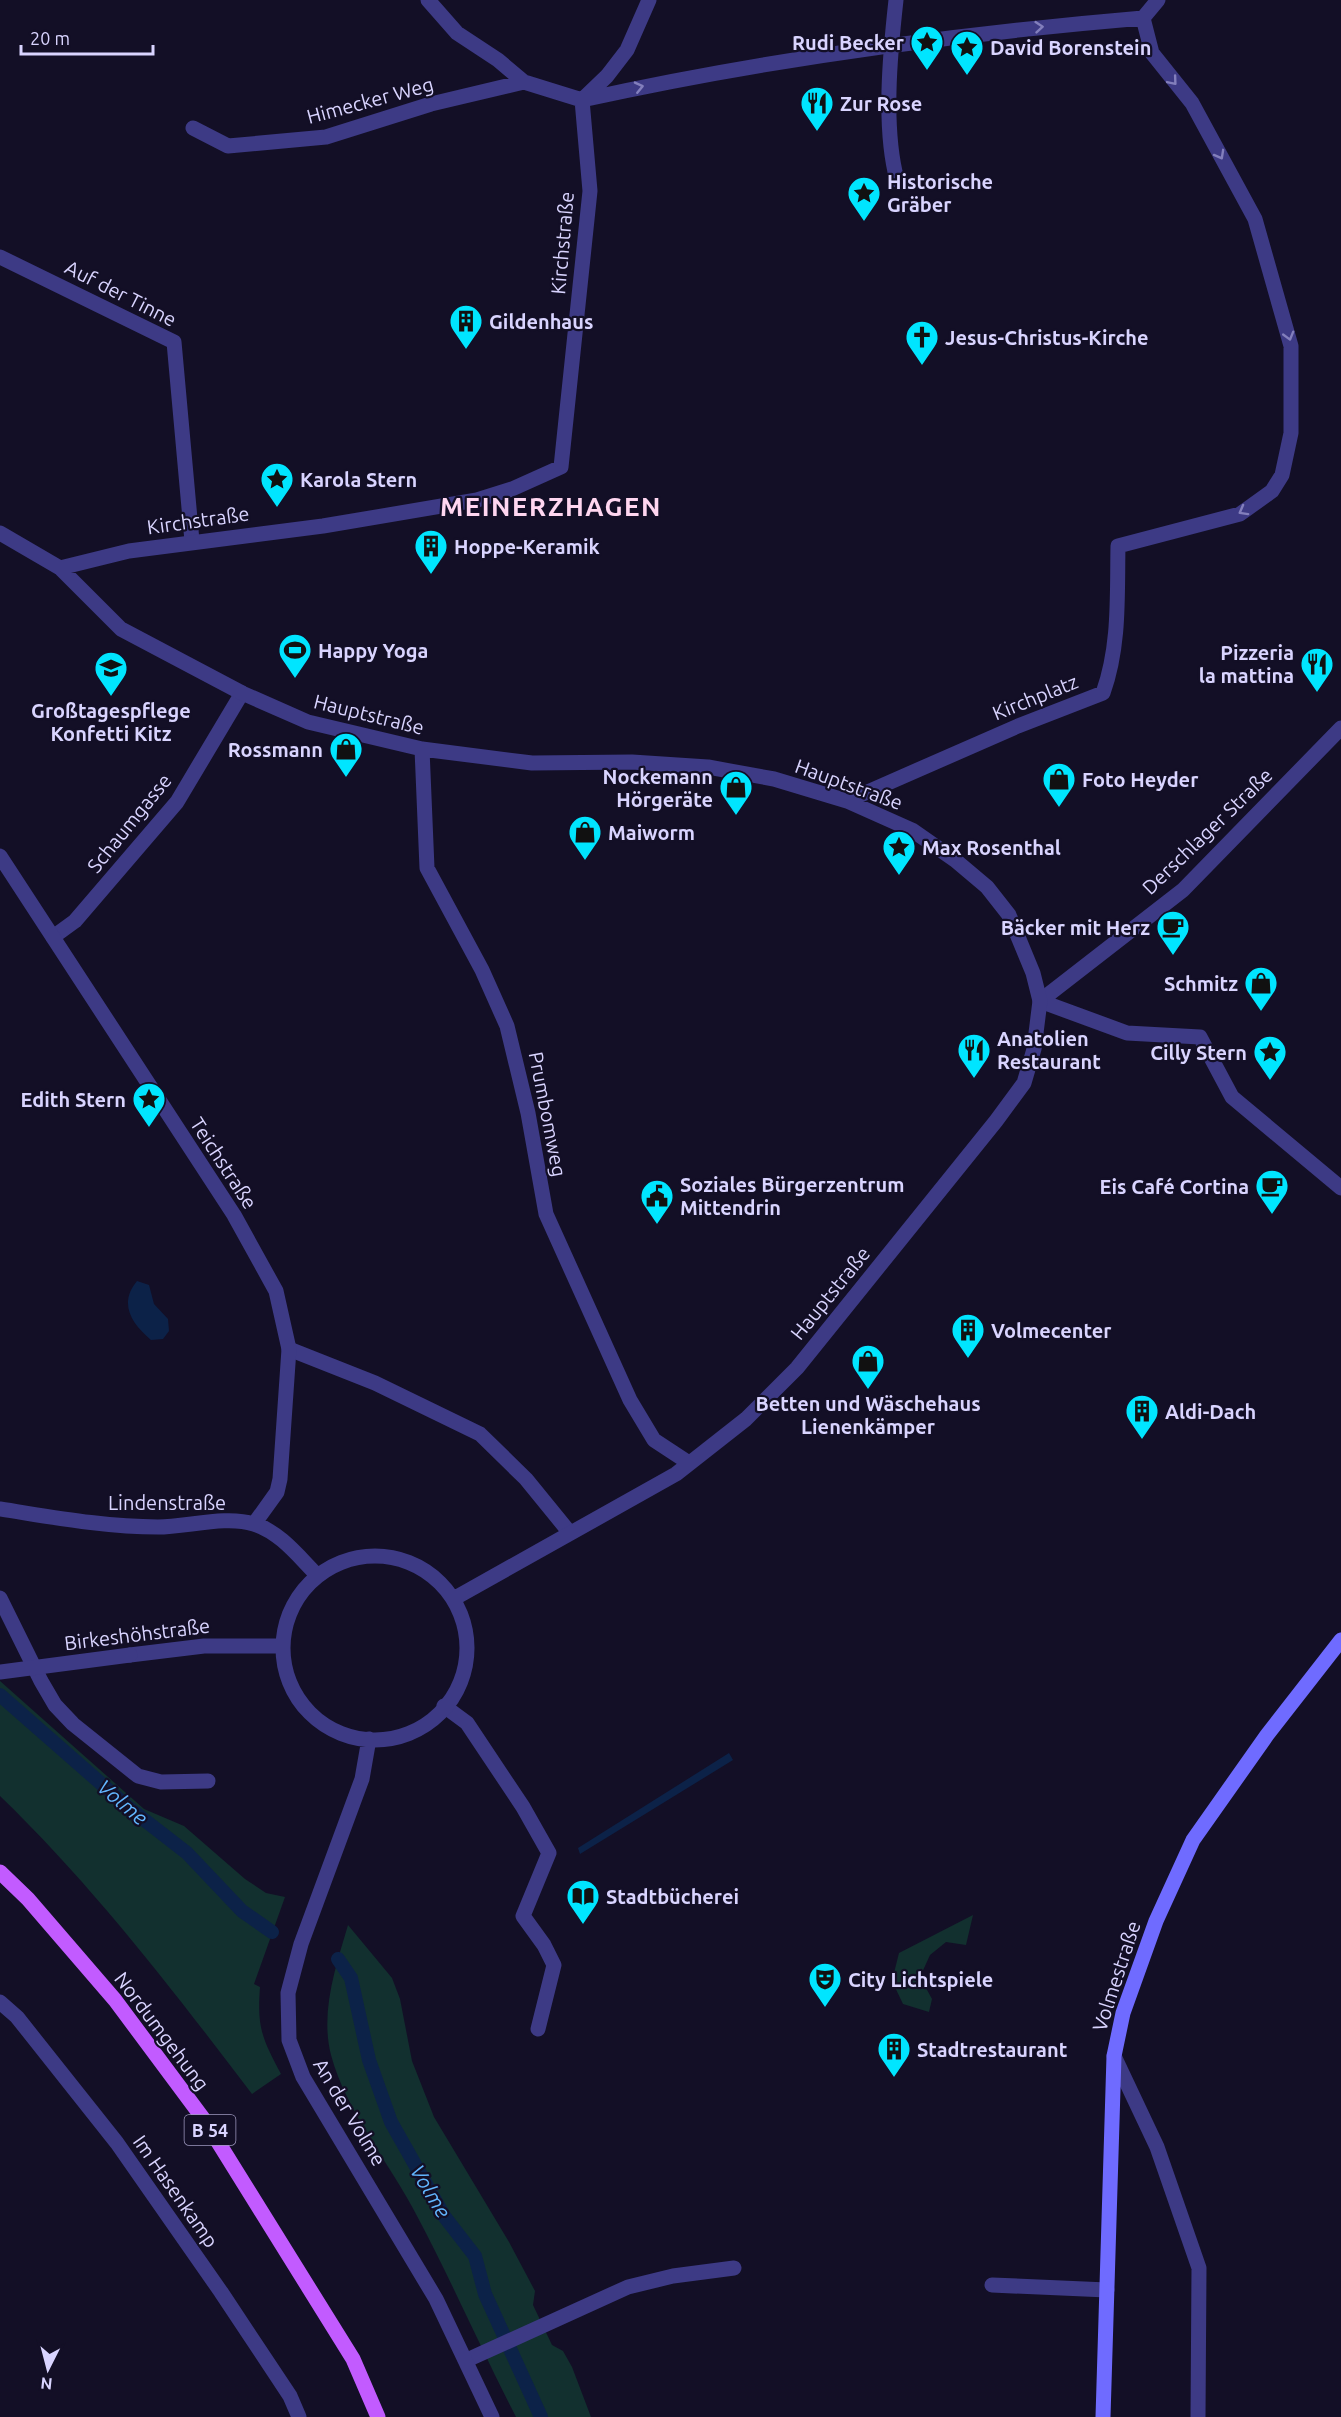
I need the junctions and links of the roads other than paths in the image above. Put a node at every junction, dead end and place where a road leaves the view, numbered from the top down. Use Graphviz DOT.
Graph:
graph roads {
  1 [pos="428,0"];
  2 [pos="649,0"];
  3 [pos="896,0"];
  4 [pos="1158,0"];
  5 [pos="1143,18"];
  6 [pos="891,46"];
  7 [pos="524,82"];
  8 [pos="582,100"];
  9 [pos="193,128"];
  10 [pos="897,180"];
  11 [pos="0,257"];
  12 [pos="0,533"];
  13 [pos="192,541"];
  14 [pos="60,568"];
  15 [pos="242,693"];
  16 [pos="1341,728"];
  17 [pos="422,749"];
  18 [pos="847,801"];
  19 [pos="0,856"];
  20 [pos="52,937"];
  21 [pos="1040,1000"];
  22 [pos="1341,1188"];
  23 [pos="290,1349"];
  24 [pos="689,1463"];
  25 [pos="0,1509"];
  26 [pos="254,1524"];
  27 [pos="570,1533"];
  28 [pos="317,1575"];
  29 [pos="0,1598"];
  30 [pos="455,1598"];
  31 [pos="1341,1640"];
  32 [pos="280,1646"];
  33 [pos="0,1672"];
  34 [pos="444,1706"];
  35 [pos="369,1739"];
  36 [pos="208,1781"];
  37 [pos="0,1872"];
  38 [pos="0,2002"];
  39 [pos="538,2029"];
  40 [pos="1114,2056"];
  41 [pos="734,2268"];
  42 [pos="992,2285"];
  43 [pos="1107,2290"];
  44 [pos="467,2360"];
  45 [pos="299,2417"];
  46 [pos="378,2417"];
  47 [pos="492,2417"];
  48 [pos="1103,2417"];
  49 [pos="1198,2417"];
  1 -- 7 [label="street"];
  2 -- 8 [label="street"];
  3 -- 6 [label="street"];
  4 -- 5 [label="street"];
  6 -- 5 [label="street, one-way"];
  5 -- 18 [label="street, Kirchplatz, one-way"];
  8 -- 6 [label="street, one-way"];
  6 -- 10 [label="street"];
  7 -- 8 [label="street"];
  7 -- 9 [label="street, Himecker Weg"];
  8 -- 13 [label="street, Kirchstraße"];
  11 -- 13 [label="street, Auf der Tinne"];
  12 -- 14 [label="street, Hauptstraße"];
  13 -- 14 [label="street, Kirchstraße"];
  14 -- 15 [label="street, Hauptstraße"];
  15 -- 17 [label="street, Hauptstraße"];
  15 -- 20 [label="street, Schaumgasse"];
  16 -- 21 [label="street, Derschlager Straße"];
  17 -- 18 [label="street, Hauptstraße"];
  17 -- 24 [label="street, Prumbomweg"];
  18 -- 21 [label="street, Hauptstraße"];
  19 -- 20 [label="street, Teichstraße"];
  20 -- 23 [label="street, Teichstraße"];
  21 -- 22 [label="street"];
  21 -- 24 [label="street, Hauptstraße"];
  23 -- 26 [label="street, Teichstraße"];
  23 -- 27 [label="street"];
  24 -- 27 [label="street, Hauptstraße"];
  25 -- 26 [label="street, Lindenstraße"];
  26 -- 28 [label="street, Lindenstraße"];
  27 -- 30 [label="street, Hauptstraße"];
  28 -- 30 [label="street"];
  28 -- 32 [label="street"];
  29 -- 36 [label="street"];
  30 -- 34 [label="street"];
  31 -- 40 [label="main road, Volmestraße"];
  32 -- 33 [label="street, Birkeshöhstraße, bridge"];
  32 -- 35 [label="street"];
  34 -- 35 [label="street"];
  34 -- 39 [label="street"];
  35 -- 44 [label="street, An der Volme"];
  37 -- 46 [label="main road, Nordumgehung / B 54"];
  38 -- 45 [label="street, Im Hasenkamp"];
  40 -- 43 [label="main road, Volmestraße"];
  40 -- 49 [label="street"];
  41 -- 44 [label="street"];
  42 -- 43 [label="street"];
  43 -- 48 [label="main road, Volmestraße"];
  44 -- 47 [label="street, An der Volme"];
}
